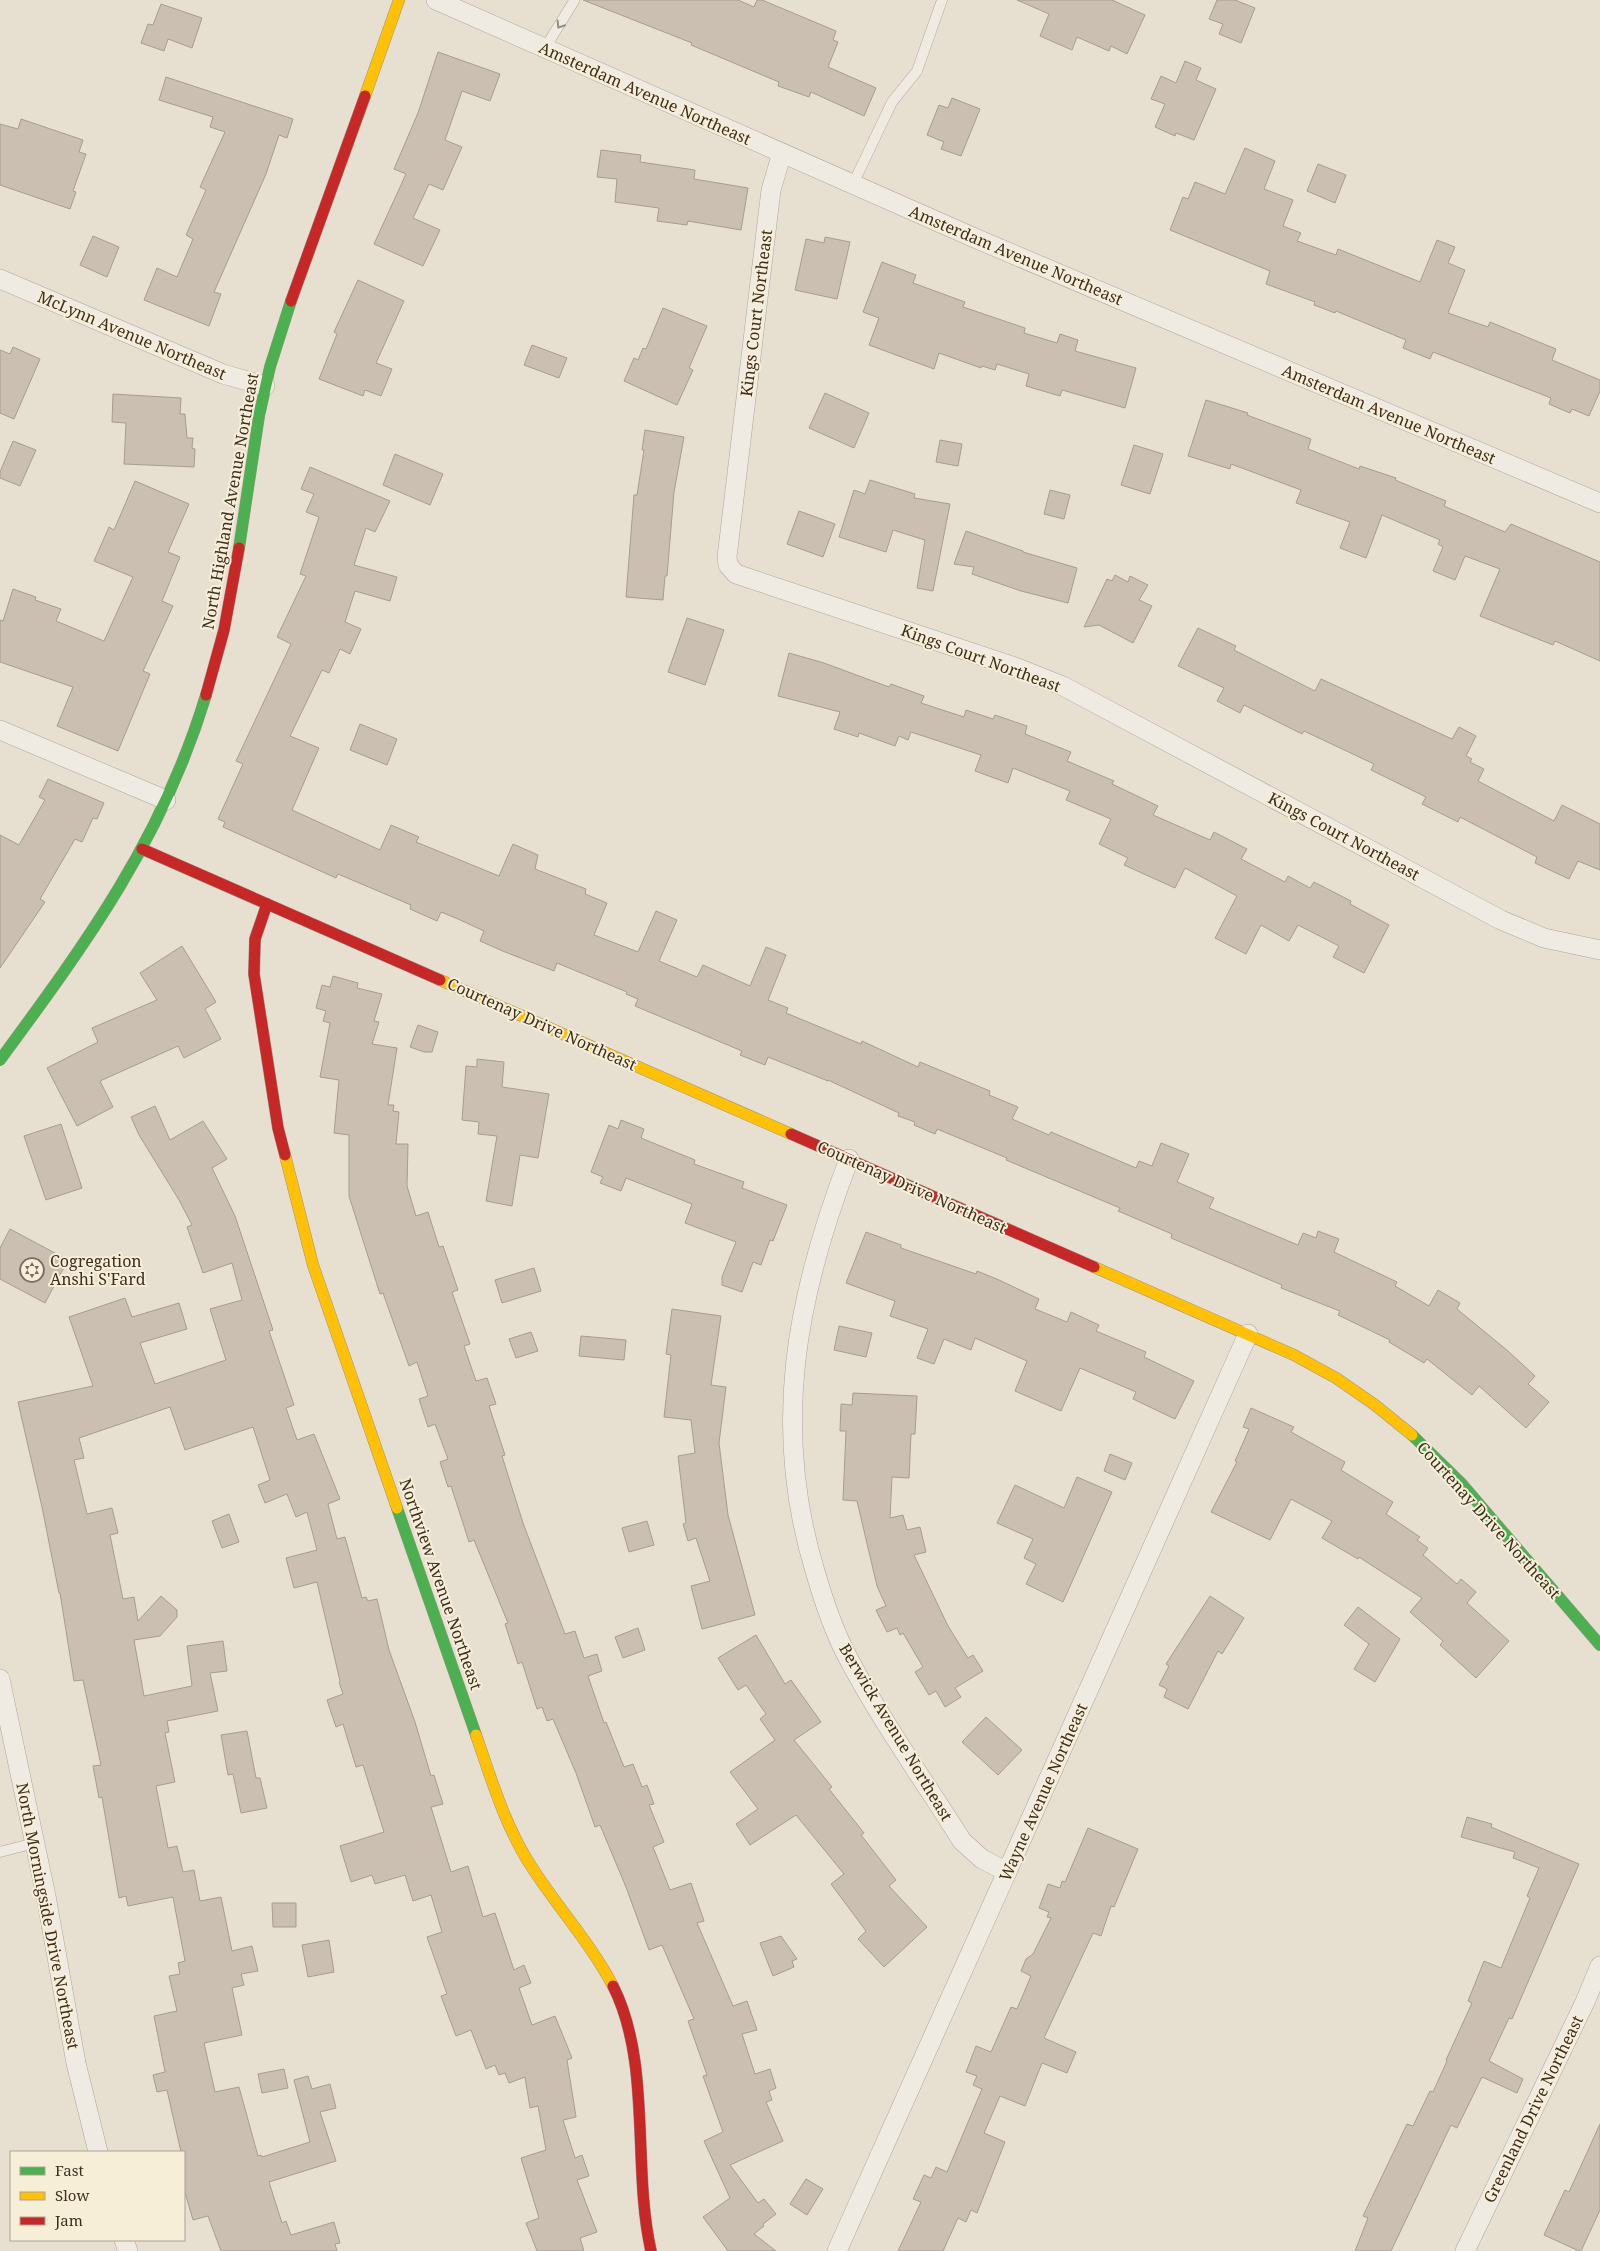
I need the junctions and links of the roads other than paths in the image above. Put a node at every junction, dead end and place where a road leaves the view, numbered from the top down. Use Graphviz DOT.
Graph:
graph roads {
  1 [pos="399,0"];
  2 [pos="436,0"];
  3 [pos="942,0"];
  4 [pos="574,1"];
  5 [pos="545,48"];
  6 [pos="782,153"];
  7 [pos="853,184"];
  8 [pos="0,279"];
  9 [pos="265,386"];
  10 [pos="1600,503"];
  11 [pos="0,730"];
  12 [pos="166,800"];
  13 [pos="142,849"];
  14 [pos="267,904"];
  15 [pos="1600,950"];
  16 [pos="0,1060"];
  17 [pos="849,1159"];
  18 [pos="1248,1334"];
  19 [pos="1600,1645"];
  20 [pos="0,1679"];
  21 [pos="35,1842"];
  22 [pos="0,1852"];
  23 [pos="1007,1872"];
  24 [pos="1600,1966"];
  25 [pos="98,2151"];
  26 [pos="651,2251"];
  27 [pos="837,2251"];
  28 [pos="1465,2251"];
  1 -- 9 [label="street, North Highland Avenue Northeast"];
  2 -- 5 [label="street, Amsterdam Avenue Northeast"];
  3 -- 7 [label="lane"];
  4 -- 5 [label="lane, one-way"];
  5 -- 6 [label="street, Amsterdam Avenue Northeast"];
  6 -- 7 [label="street, Amsterdam Avenue Northeast"];
  6 -- 15 [label="street, Kings Court Northeast"];
  7 -- 10 [label="street, Amsterdam Avenue Northeast"];
  8 -- 9 [label="street, McLynn Avenue Northeast"];
  9 -- 12 [label="street, North Highland Avenue Northeast"];
  11 -- 12 [label="street"];
  12 -- 13 [label="street, North Highland Avenue Northeast"];
  13 -- 14 [label="street, Courtenay Drive Northeast"];
  13 -- 16 [label="street, North Highland Avenue Northeast"];
  14 -- 17 [label="street, Courtenay Drive Northeast"];
  14 -- 26 [label="street, Northview Avenue Northeast"];
  17 -- 18 [label="street, Courtenay Drive Northeast"];
  17 -- 23 [label="street, Berwick Avenue Northeast"];
  18 -- 19 [label="street, Courtenay Drive Northeast"];
  18 -- 23 [label="street, Wayne Avenue Northeast"];
  20 -- 21 [label="street, North Morningside Drive Northeast"];
  21 -- 22 [label="lane"];
  21 -- 25 [label="street, North Morningside Drive Northeast"];
  23 -- 27 [label="street, Wayne Avenue Northeast"];
  24 -- 28 [label="street, Greenland Drive Northeast"];
}
